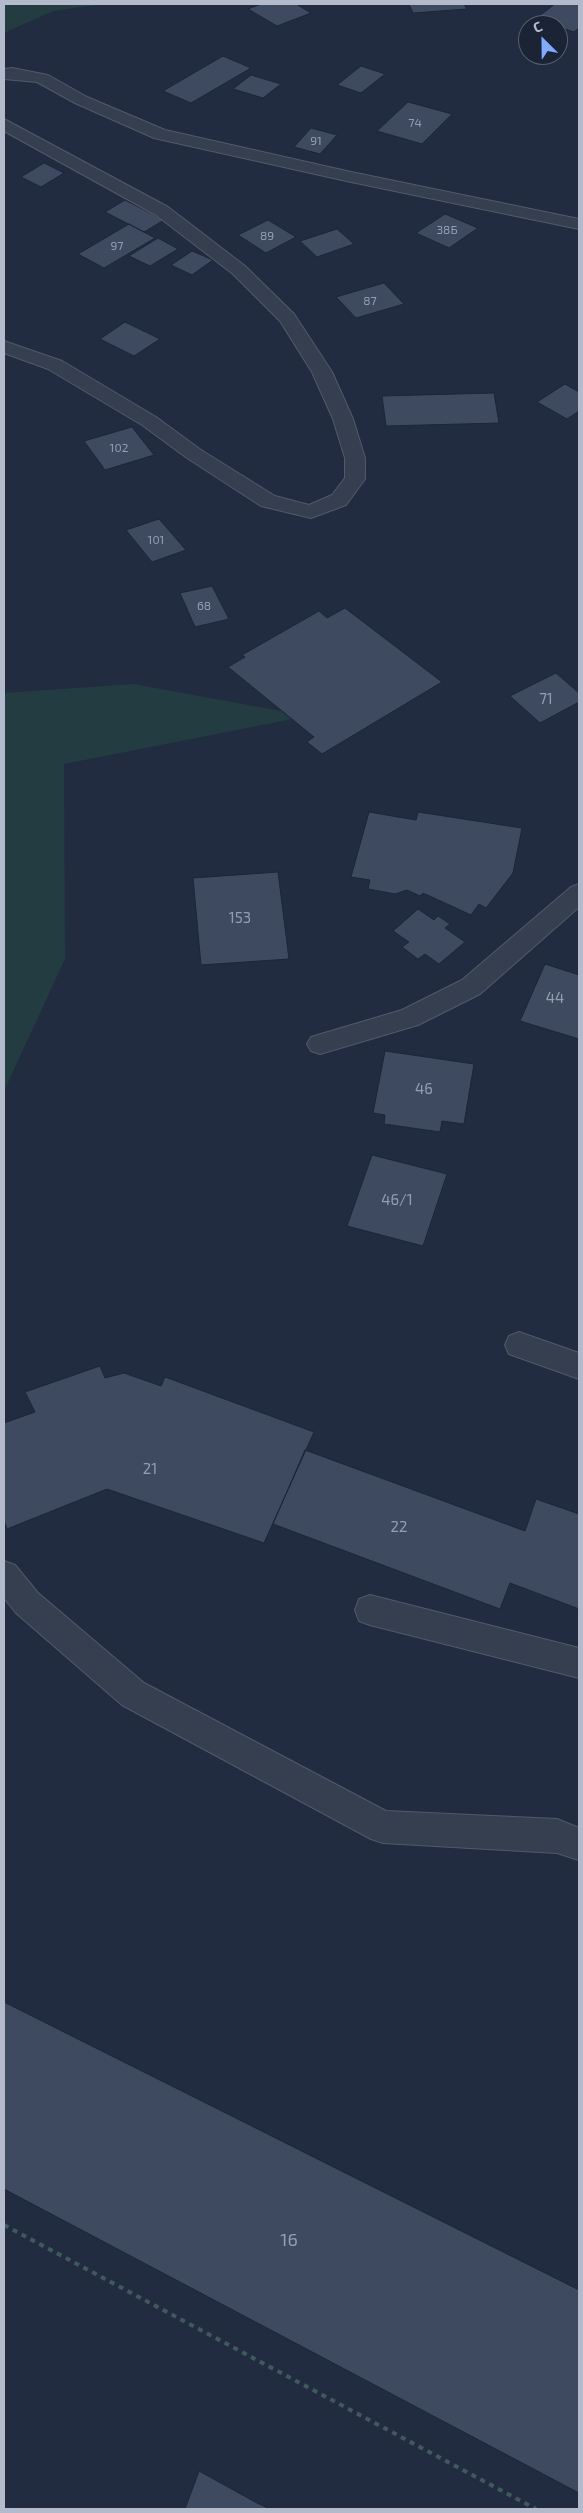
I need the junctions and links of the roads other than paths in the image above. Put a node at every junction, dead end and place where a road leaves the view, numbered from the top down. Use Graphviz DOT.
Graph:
graph roads {
  1 [pos="4,74"];
  2 [pos="4,124"];
  3 [pos="579,224"];
  4 [pos="4,347"];
  5 [pos="579,893"];
  6 [pos="320,1044"];
  7 [pos="519,1346"];
  8 [pos="579,1366"];
  9 [pos="4,1575"];
  10 [pos="370,1610"];
  11 [pos="579,1664"];
  12 [pos="579,1844"];
  1 -- 3 [label="street"];
  2 -- 4 [label="street"];
  5 -- 6 [label="street"];
  7 -- 8 [label="street"];
  9 -- 12 [label="street"];
  10 -- 11 [label="street"];
}
